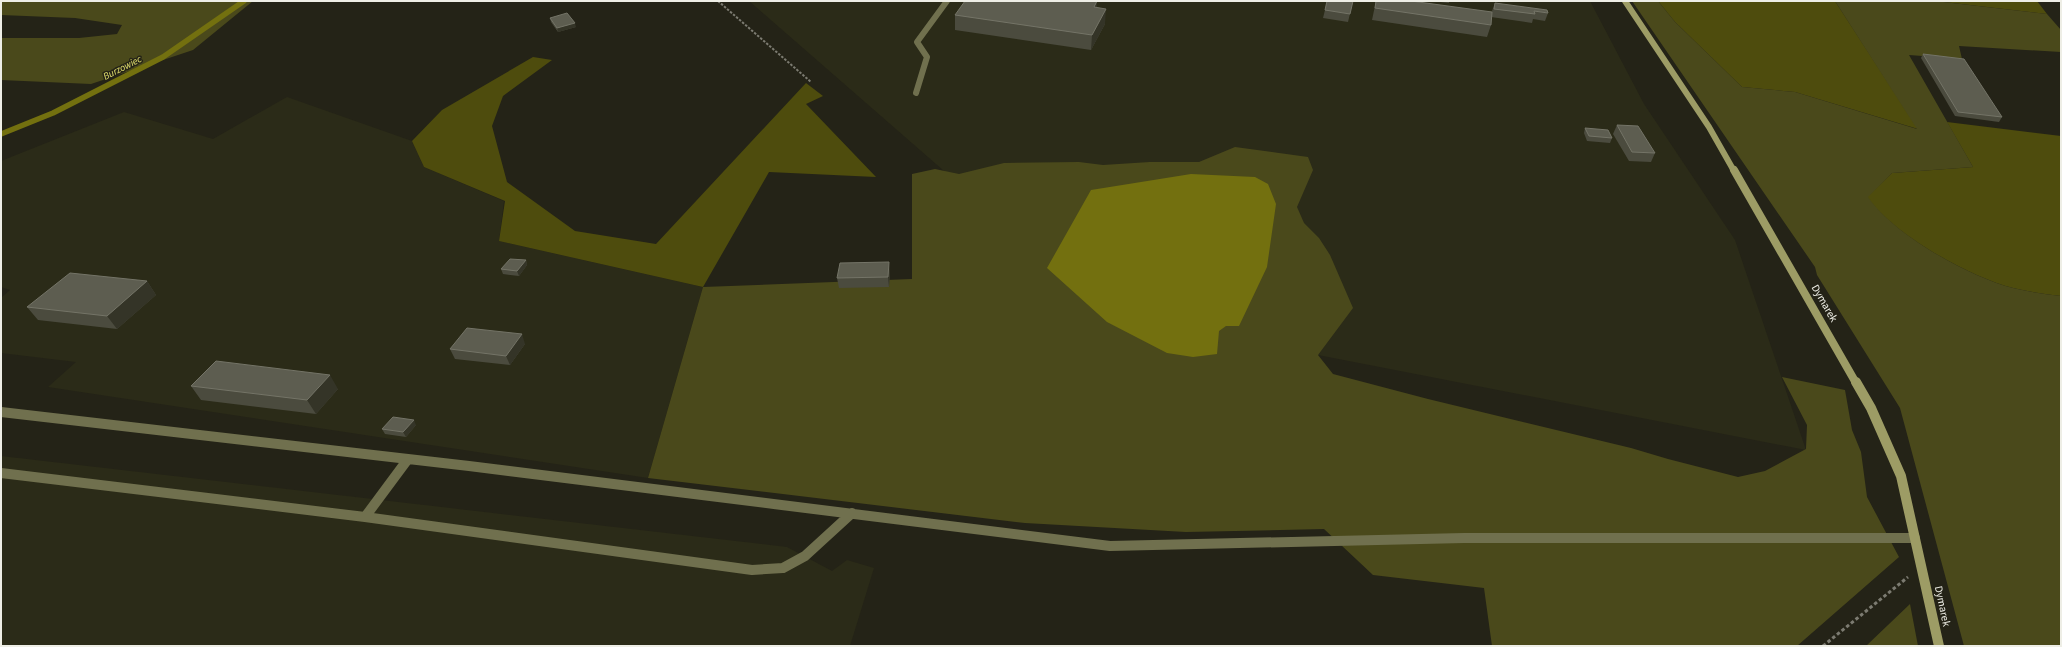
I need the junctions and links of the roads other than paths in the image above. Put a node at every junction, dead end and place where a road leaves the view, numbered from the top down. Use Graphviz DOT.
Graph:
graph roads {
  1 [pos="947,1"];
  2 [pos="1625,1"];
  3 [pos="916,93"];
  4 [pos="1,412"];
  5 [pos="408,460"];
  6 [pos="1,473"];
  7 [pos="852,513"];
  8 [pos="365,517"];
  9 [pos="1915,538"];
  10 [pos="1939,646"];
  1 -- 3 [label="lane"];
  2 -- 9 [label="street, Dymarek"];
  4 -- 5 [label="lane"];
  5 -- 7 [label="lane"];
  5 -- 8 [label="lane"];
  6 -- 8 [label="lane"];
  7 -- 8 [label="lane"];
  7 -- 9 [label="lane"];
  9 -- 10 [label="street, Dymarek"];
}
